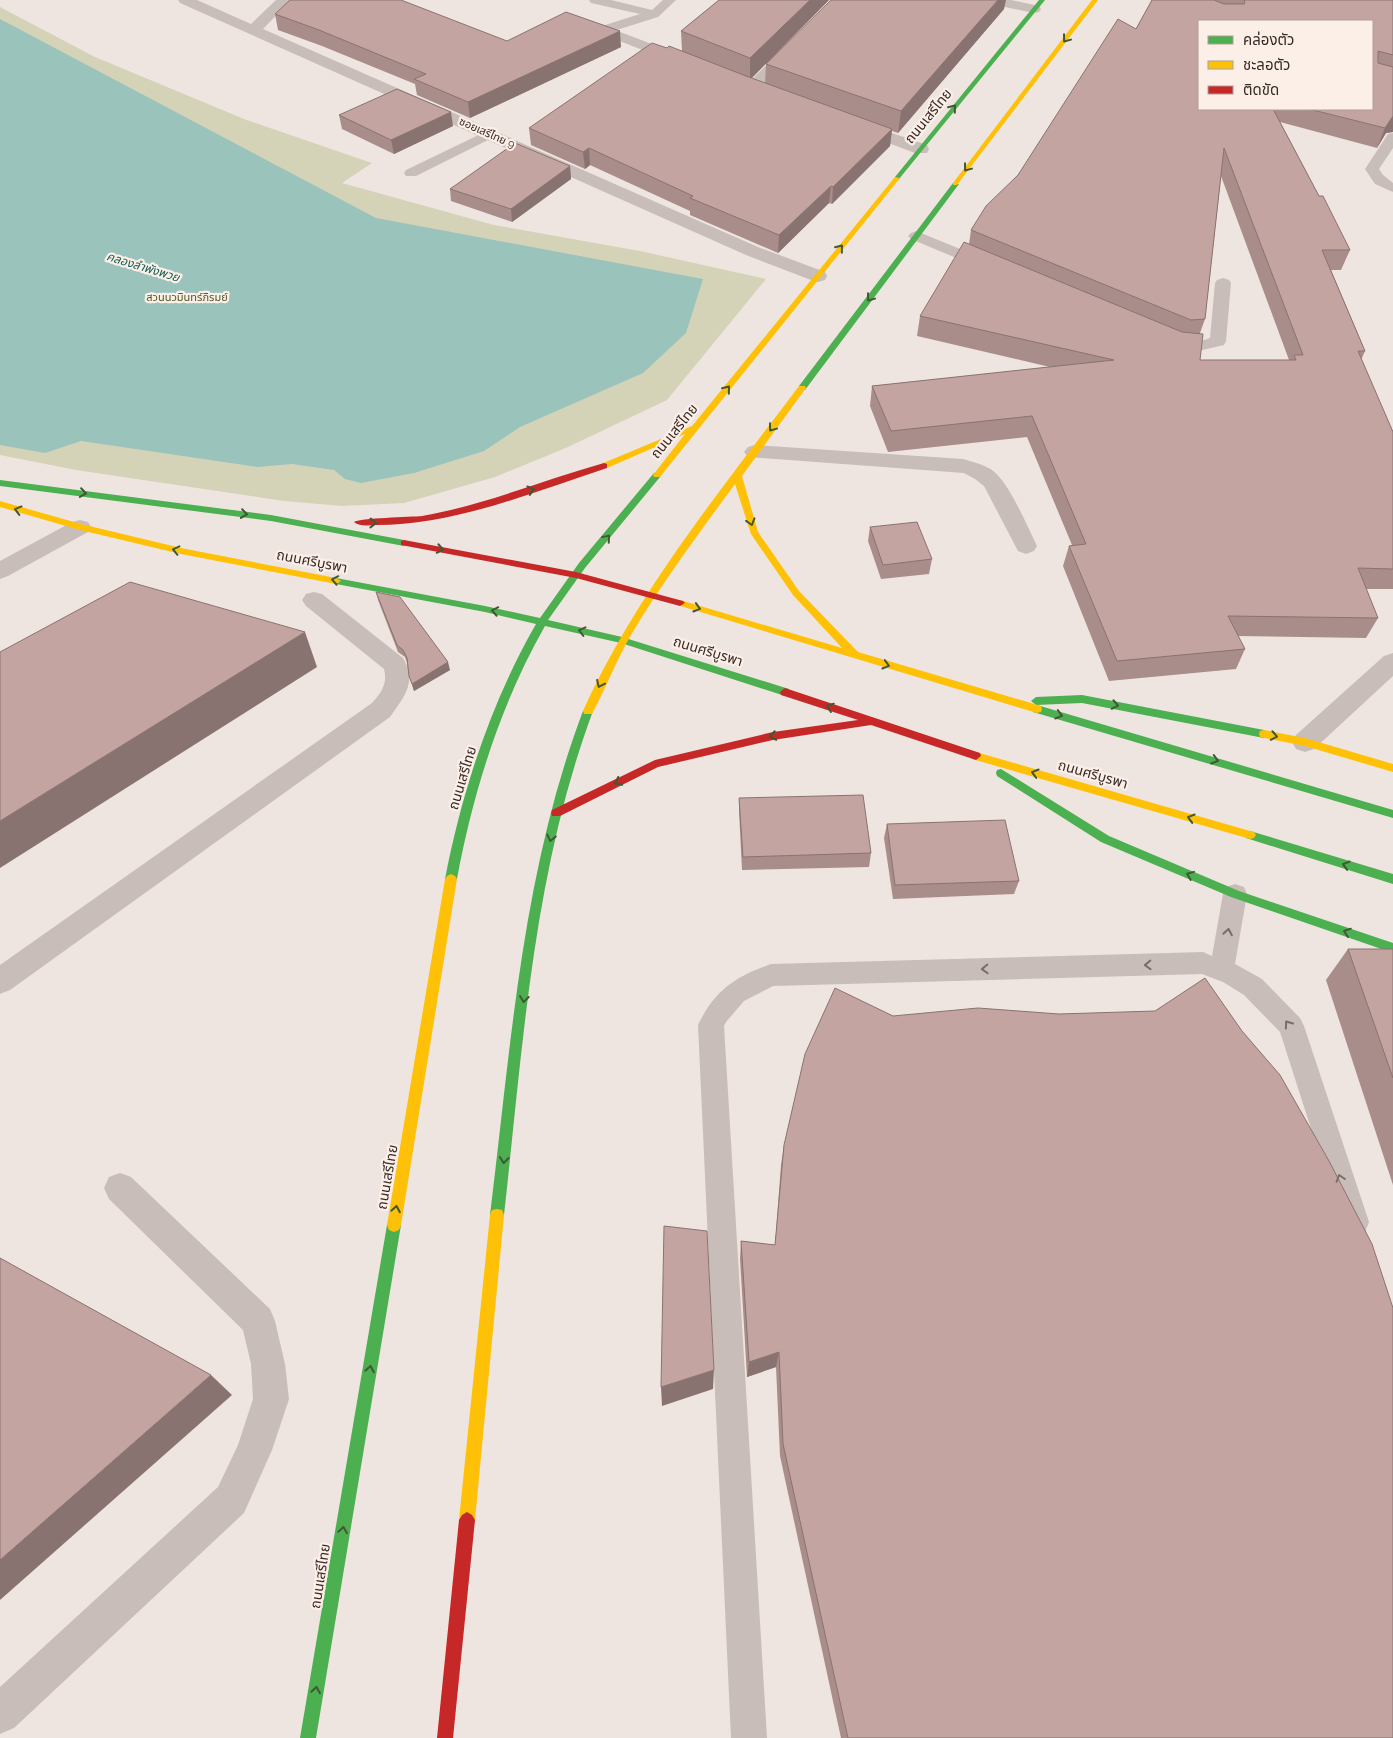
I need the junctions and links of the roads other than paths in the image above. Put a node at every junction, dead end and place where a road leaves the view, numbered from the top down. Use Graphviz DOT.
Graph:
graph roads {
  1 [pos="185,0"];
  2 [pos="284,0"];
  3 [pos="595,0"];
  4 [pos="670,0"];
  5 [pos="840,0"];
  6 [pos="990,0"];
  7 [pos="1095,0"];
  8 [pos="1038,4"];
  9 [pos="654,14"];
  10 [pos="576,18"];
  11 [pos="254,29"];
  12 [pos="604,30"];
  13 [pos="682,43"];
  14 [pos="668,55"];
  15 [pos="693,65"];
  16 [pos="735,81"];
  17 [pos="752,88"];
  18 [pos="770,94"];
  19 [pos="842,120"];
  20 [pos="489,134"];
  21 [pos="1393,137"];
  22 [pos="920,148"];
  23 [pos="412,173"];
  24 [pos="1393,188"];
  25 [pos="916,236"];
  26 [pos="1000,271"];
  27 [pos="818,276"];
  28 [pos="1223,283"];
  29 [pos="1155,336"];
  30 [pos="696,427"];
  31 [pos="755,452"];
  32 [pos="737,475"];
  33 [pos="0,483"];
  34 [pos="0,504"];
  35 [pos="272,518"];
  36 [pos="80,527"];
  37 [pos="1026,546"];
  38 [pos="0,571"];
  39 [pos="576,575"];
  40 [pos="650,594"];
  41 [pos="314,600"];
  42 [pos="543,621"];
  43 [pos="622,640"];
  44 [pos="856,656"];
  45 [pos="1393,662"];
  46 [pos="1014,702"];
  47 [pos="874,722"];
  48 [pos="1305,742"];
  49 [pos="975,756"];
  50 [pos="1393,768"];
  51 [pos="556,813"];
  52 [pos="1393,814"];
  53 [pos="1393,879"];
  54 [pos="1235,894"];
  55 [pos="1393,948"];
  56 [pos="1222,970"];
  57 [pos="0,981"];
  58 [pos="120,1188"];
  59 [pos="1363,1248"];
  60 [pos="0,1714"];
  61 [pos="308,1738"];
  62 [pos="445,1738"];
  63 [pos="749,1738"];
  1 -- 11 [label="street, ซอยเสรีไทย 9"];
  2 -- 11 [label="street"];
  3 -- 9 [label="lane"];
  4 -- 9 [label="lane"];
  5 -- 17 [label="street"];
  6 -- 8 [label="street"];
  7 -- 25 [label="main road, one-way"];
  22 -- 8 [label="main road, ถนนเสรีไทย, one-way"];
  9 -- 12 [label="lane"];
  10 -- 12 [label="street"];
  11 -- 20 [label="street, ซอยเสรีไทย 9"];
  12 -- 14 [label="street"];
  13 -- 14 [label="street"];
  14 -- 15 [label="street"];
  16 -- 17 [label="street"];
  17 -- 18 [label="street"];
  19 -- 22 [label="street"];
  20 -- 23 [label="lane"];
  20 -- 27 [label="street, ซอยเสรีไทย 9"];
  21 -- 24 [label="lane"];
  27 -- 22 [label="main road, ถนนเสรีไทย, one-way"];
  25 -- 26 [label="lane"];
  25 -- 31 [label="main road, one-way"];
  30 -- 27 [label="main road, ถนนเสรีไทย, one-way"];
  28 -- 29 [label="lane"];
  35 -- 30 [label="main road, one-way"];
  39 -- 30 [label="main road, ถนนเสรีไทย, one-way"];
  31 -- 32 [label="main road"];
  31 -- 37 [label="street"];
  32 -- 40 [label="main road"];
  32 -- 44 [label="main road, one-way"];
  33 -- 35 [label="main road, one-way"];
  36 -- 34 [label="main road, ถนนศรีบูรพา, one-way"];
  35 -- 39 [label="main road, one-way"];
  36 -- 38 [label="street"];
  42 -- 36 [label="main road, ถนนศรีบูรพา, one-way"];
  39 -- 40 [label="main road"];
  39 -- 42 [label="main road, ถนนเสรีไทย"];
  40 -- 43 [label="main road"];
  40 -- 44 [label="main road, one-way"];
  41 -- 57 [label="street"];
  43 -- 42 [label="main road, ถนนศรีบูรพา, one-way"];
  61 -- 42 [label="main road, ถนนเสรีไทย, one-way"];
  47 -- 43 [label="main road, ถนนศรีบูรพา, one-way"];
  43 -- 51 [label="main road, one-way"];
  44 -- 46 [label="main road, one-way"];
  45 -- 48 [label="street"];
  46 -- 48 [label="main road, one-way"];
  46 -- 52 [label="main road, one-way"];
  47 -- 49 [label="main road, ถนนศรีบูรพา"];
  47 -- 51 [label="main road, one-way"];
  48 -- 50 [label="main road"];
  53 -- 49 [label="main road, ถนนศรีบูรพา, one-way"];
  54 -- 49 [label="main road, one-way"];
  51 -- 62 [label="main road, one-way"];
  55 -- 54 [label="main road, one-way"];
  56 -- 54 [label="lane, one-way"];
  59 -- 56 [label="lane, one-way"];
  56 -- 63 [label="lane, one-way"];
  58 -- 60 [label="street"];
}
